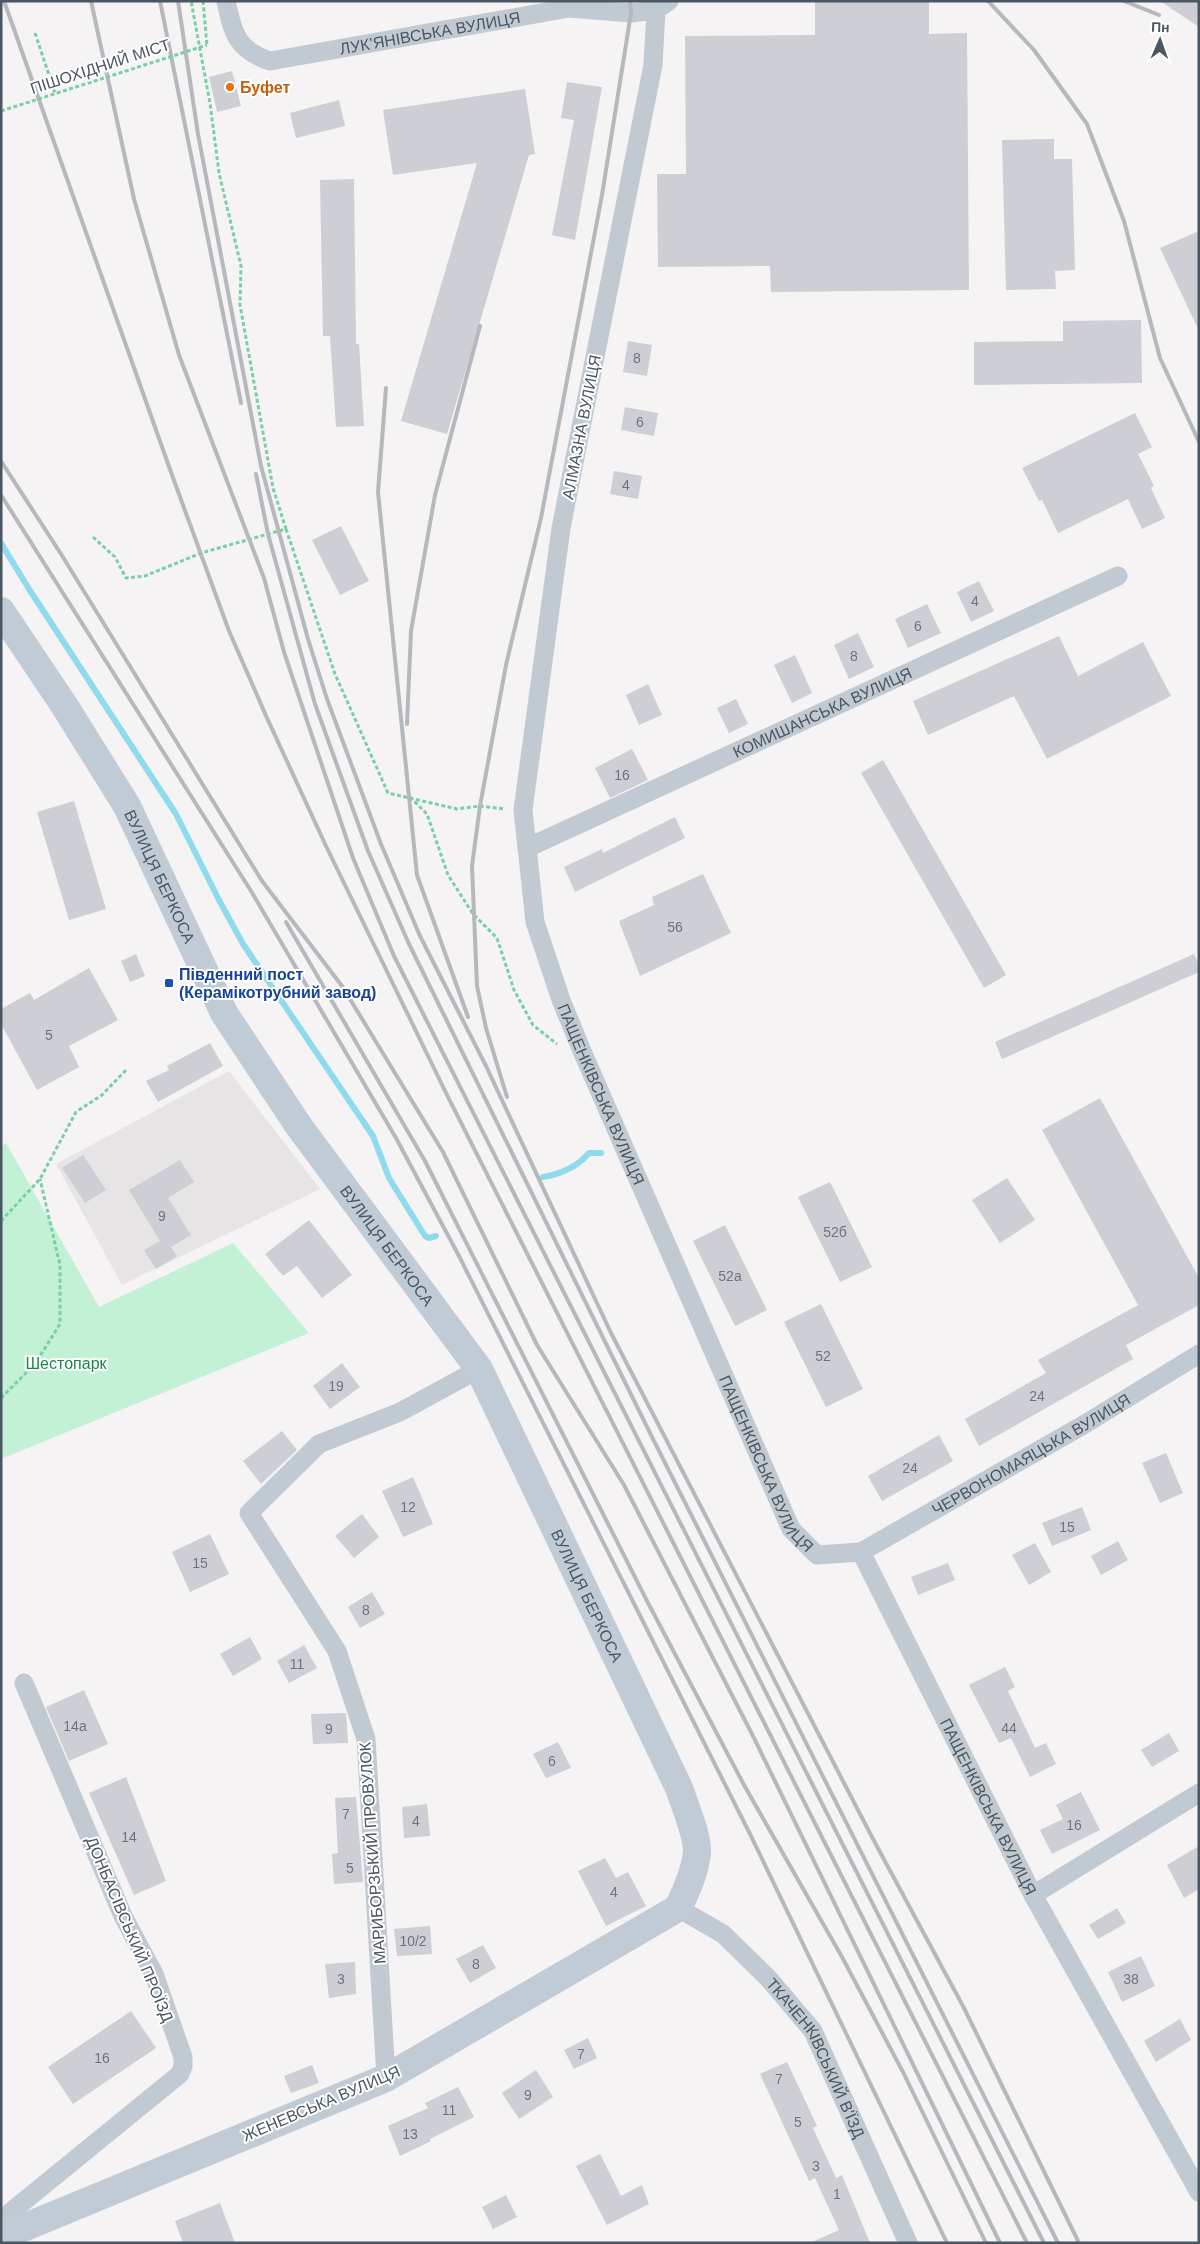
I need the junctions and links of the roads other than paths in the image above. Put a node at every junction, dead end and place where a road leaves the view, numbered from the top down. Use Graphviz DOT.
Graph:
graph roads {
  1 [pos="226,1"];
  2 [pos="663,5"];
  3 [pos="1118,576"];
  4 [pos="1,611"];
  5 [pos="527,848"];
  6 [pos="1199,1354"];
  7 [pos="479,1369"];
  8 [pos="861,1552"];
  9 [pos="24,1683"];
  10 [pos="1199,1793"];
  11 [pos="1033,1895"];
  12 [pos="678,1908"];
  13 [pos="386,2078"];
  14 [pos="1199,2192"];
  15 [pos="1,2220"];
  16 [pos="1,2237"];
  17 [pos="908,2243"];
  1 -- 2 [label="street, ЛУК’ЯНІВСЬКА ВУЛИЦЯ"];
  2 -- 5 [label="street, АЛМАЗНА ВУЛИЦЯ"];
  3 -- 5 [label="street, КОМИШАНСЬКА ВУЛИЦЯ"];
  4 -- 7 [label="street, ВУЛИЦЯ БЕРКОСА"];
  5 -- 8 [label="street, ПАЩЕНКІВСЬКА ВУЛИЦЯ"];
  6 -- 8 [label="street, ЧЕРВОНОМАЯЦЬКА ВУЛИЦЯ"];
  7 -- 12 [label="street, ВУЛИЦЯ БЕРКОСА"];
  7 -- 13 [label="street, МАРИБОРЗЬКИЙ ПРОВУЛОК"];
  8 -- 11 [label="street, ПАЩЕНКІВСЬКА ВУЛИЦЯ"];
  9 -- 15 [label="street, ДОНБАСІВСЬКИЙ ПРОЇЗД"];
  10 -- 11 [label="street"];
  11 -- 14 [label="street, ПАЩЕНКІВСЬКА ВУЛИЦЯ"];
  12 -- 13 [label="street, ЖЕНЕВСЬКА ВУЛИЦЯ"];
  12 -- 17 [label="street, ТКАЧЕНКІВСЬКИЙ В'ЇЗД"];
  13 -- 16 [label="street, ЖЕНЕВСЬКА ВУЛИЦЯ"];
}
